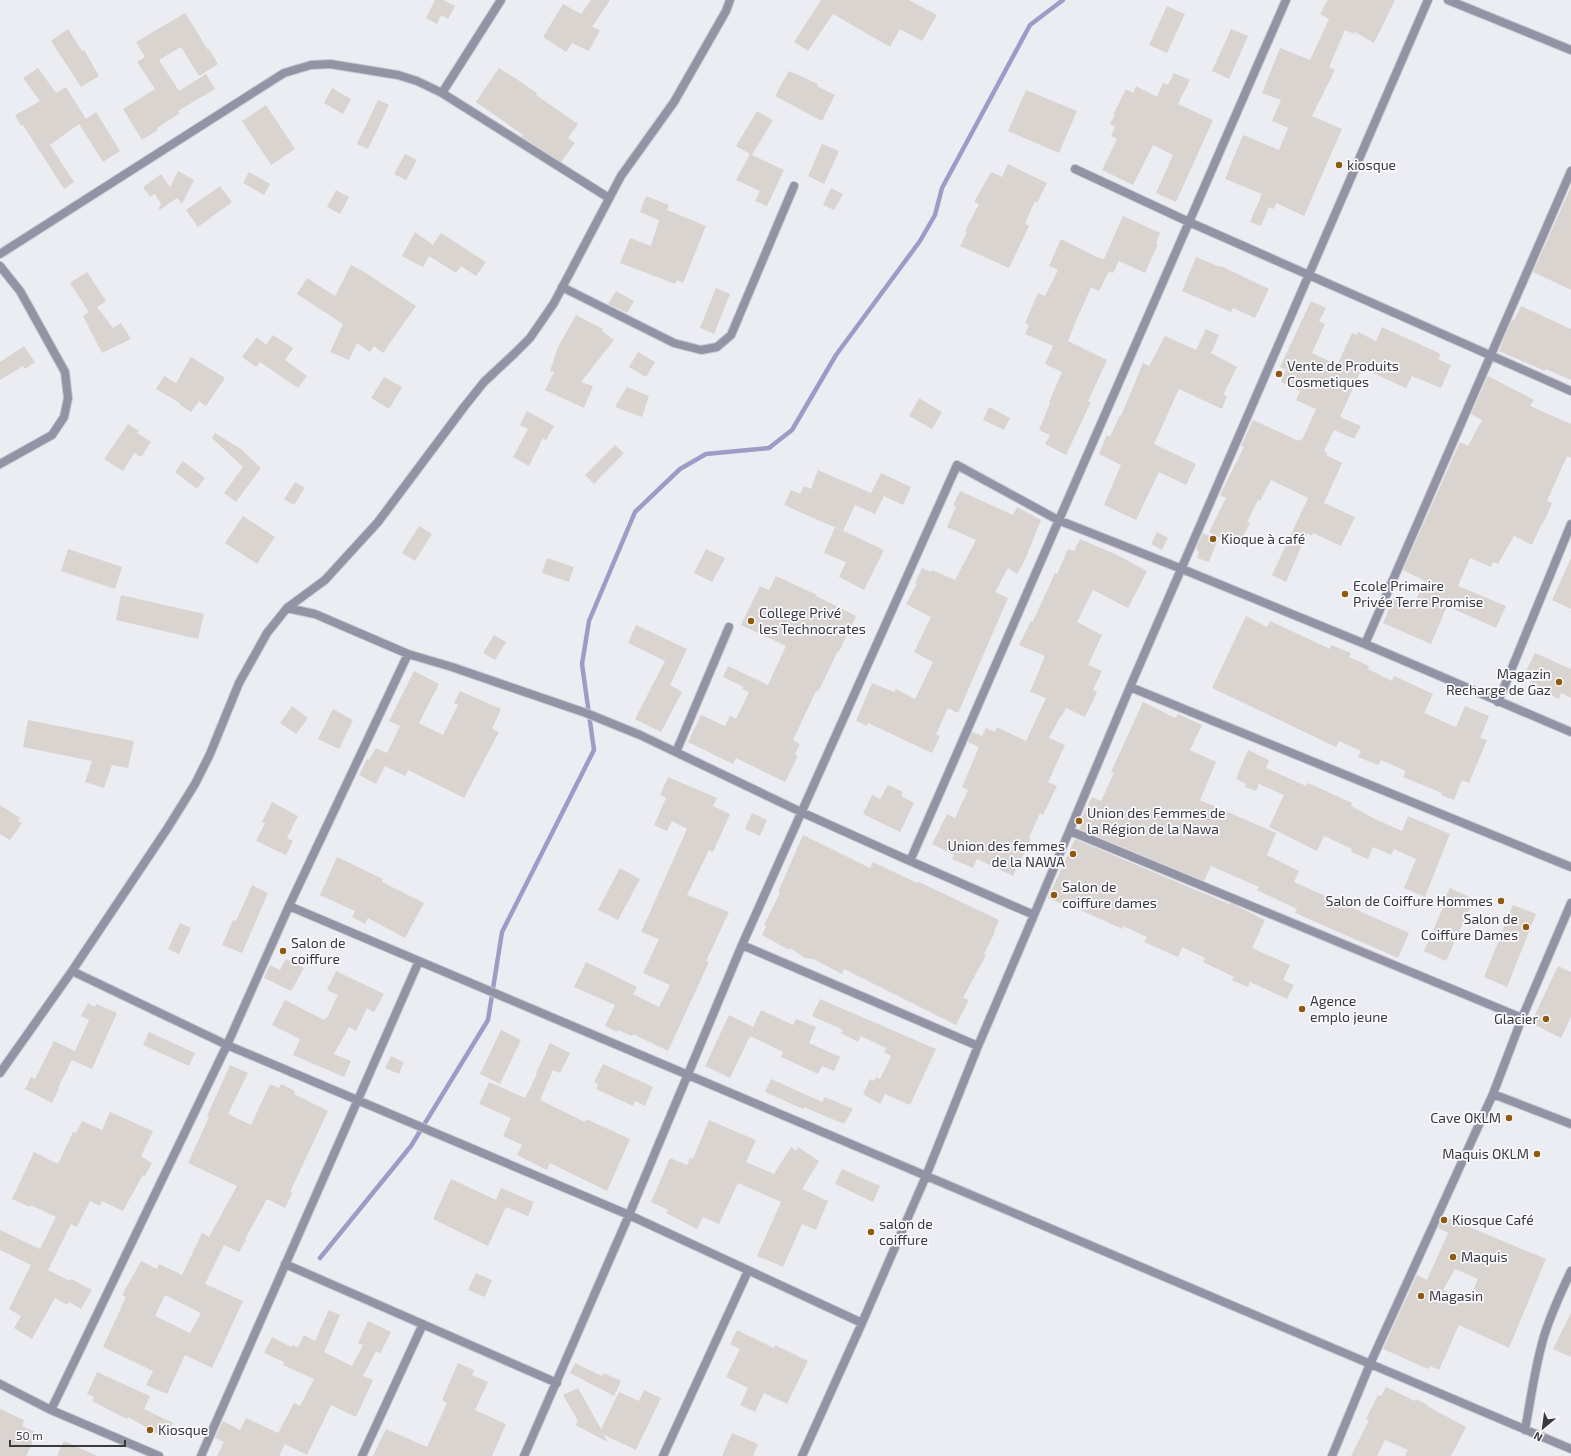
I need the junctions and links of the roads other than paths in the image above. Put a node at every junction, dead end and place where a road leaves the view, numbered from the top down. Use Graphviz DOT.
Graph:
graph roads {
  1 [pos="501,0"];
  2 [pos="730,0"];
  3 [pos="1286,0"];
  4 [pos="1428,0"];
  5 [pos="1448,0"];
  6 [pos="1571,50"];
  7 [pos="442,93"];
  8 [pos="1075,169"];
  9 [pos="1571,171"];
  10 [pos="794,186"];
  11 [pos="609,198"];
  12 [pos="1189,222"];
  13 [pos="0,254"];
  14 [pos="0,266"];
  15 [pos="1308,275"];
  16 [pos="562,287"];
  17 [pos="1490,356"];
  18 [pos="1571,391"];
  19 [pos="0,464"];
  20 [pos="1058,520"];
  21 [pos="1571,524"];
  22 [pos="1182,569"];
  23 [pos="287,608"];
  24 [pos="729,627"];
  25 [pos="1365,644"];
  26 [pos="408,654"];
  27 [pos="1130,687"];
  28 [pos="1498,702"];
  29 [pos="1571,732"];
  30 [pos="676,752"];
  31 [pos="801,812"];
  32 [pos="1070,831"];
  33 [pos="910,861"];
  34 [pos="1571,867"];
  35 [pos="1571,903"];
  36 [pos="289,906"];
  37 [pos="1034,915"];
  38 [pos="742,945"];
  39 [pos="419,961"];
  40 [pos="72,971"];
  41 [pos="1522,1018"];
  42 [pos="227,1045"];
  43 [pos="978,1046"];
  44 [pos="0,1073"];
  45 [pos="687,1075"];
  46 [pos="1493,1094"];
  47 [pos="357,1101"];
  48 [pos="1571,1124"];
  49 [pos="926,1176"];
  50 [pos="629,1215"];
  51 [pos="285,1264"];
  52 [pos="748,1271"];
  53 [pos="1571,1271"];
  54 [pos="423,1324"];
  55 [pos="862,1324"];
  56 [pos="1370,1364"];
  57 [pos="557,1382"];
  58 [pos="0,1384"];
  59 [pos="51,1410"];
  60 [pos="1525,1430"];
  61 [pos="1571,1449"];
  62 [pos="159,1456"];
  63 [pos="201,1456"];
  64 [pos="362,1456"];
  65 [pos="524,1456"];
  66 [pos="663,1456"];
  67 [pos="802,1456"];
  68 [pos="1332,1456"];
  1 -- 7 [label="street"];
  2 -- 11 [label="street"];
  3 -- 12 [label="street"];
  4 -- 15 [label="street"];
  5 -- 6 [label="street"];
  7 -- 11 [label="street"];
  7 -- 13 [label="street"];
  8 -- 12 [label="street"];
  9 -- 17 [label="street"];
  10 -- 16 [label="street"];
  11 -- 16 [label="street"];
  12 -- 15 [label="street"];
  12 -- 20 [label="street"];
  14 -- 19 [label="street"];
  15 -- 17 [label="street"];
  15 -- 22 [label="street"];
  16 -- 23 [label="street"];
  17 -- 18 [label="street"];
  17 -- 25 [label="street"];
  20 -- 22 [label="street"];
  20 -- 31 [label="street"];
  20 -- 33 [label="street"];
  21 -- 28 [label="street"];
  22 -- 25 [label="street"];
  22 -- 27 [label="street"];
  23 -- 26 [label="street"];
  23 -- 40 [label="street"];
  24 -- 30 [label="street"];
  25 -- 28 [label="street"];
  26 -- 30 [label="street"];
  26 -- 36 [label="street"];
  27 -- 32 [label="street"];
  27 -- 34 [label="street"];
  28 -- 29 [label="street"];
  30 -- 31 [label="street"];
  31 -- 33 [label="street"];
  31 -- 38 [label="street"];
  32 -- 37 [label="street"];
  32 -- 41 [label="street"];
  33 -- 37 [label="street"];
  35 -- 41 [label="street"];
  36 -- 39 [label="street"];
  36 -- 42 [label="street"];
  37 -- 43 [label="street"];
  38 -- 43 [label="street"];
  38 -- 45 [label="street"];
  39 -- 45 [label="street"];
  39 -- 47 [label="street"];
  40 -- 42 [label="street"];
  40 -- 44 [label="street"];
  41 -- 46 [label="street"];
  42 -- 47 [label="street"];
  42 -- 59 [label="street"];
  43 -- 49 [label="street"];
  45 -- 49 [label="street"];
  45 -- 50 [label="street"];
  46 -- 48 [label="street"];
  46 -- 56 [label="street"];
  47 -- 50 [label="street"];
  47 -- 51 [label="street"];
  49 -- 55 [label="street"];
  49 -- 56 [label="street"];
  50 -- 52 [label="street"];
  50 -- 57 [label="street"];
  51 -- 54 [label="street"];
  51 -- 63 [label="street"];
  52 -- 55 [label="street"];
  52 -- 66 [label="street"];
  53 -- 60 [label="street"];
  54 -- 57 [label="street"];
  54 -- 64 [label="street"];
  55 -- 67 [label="street"];
  56 -- 60 [label="street"];
  56 -- 68 [label="street"];
  57 -- 65 [label="street"];
  58 -- 59 [label="street"];
  59 -- 62 [label="street"];
  60 -- 61 [label="street"];
}
